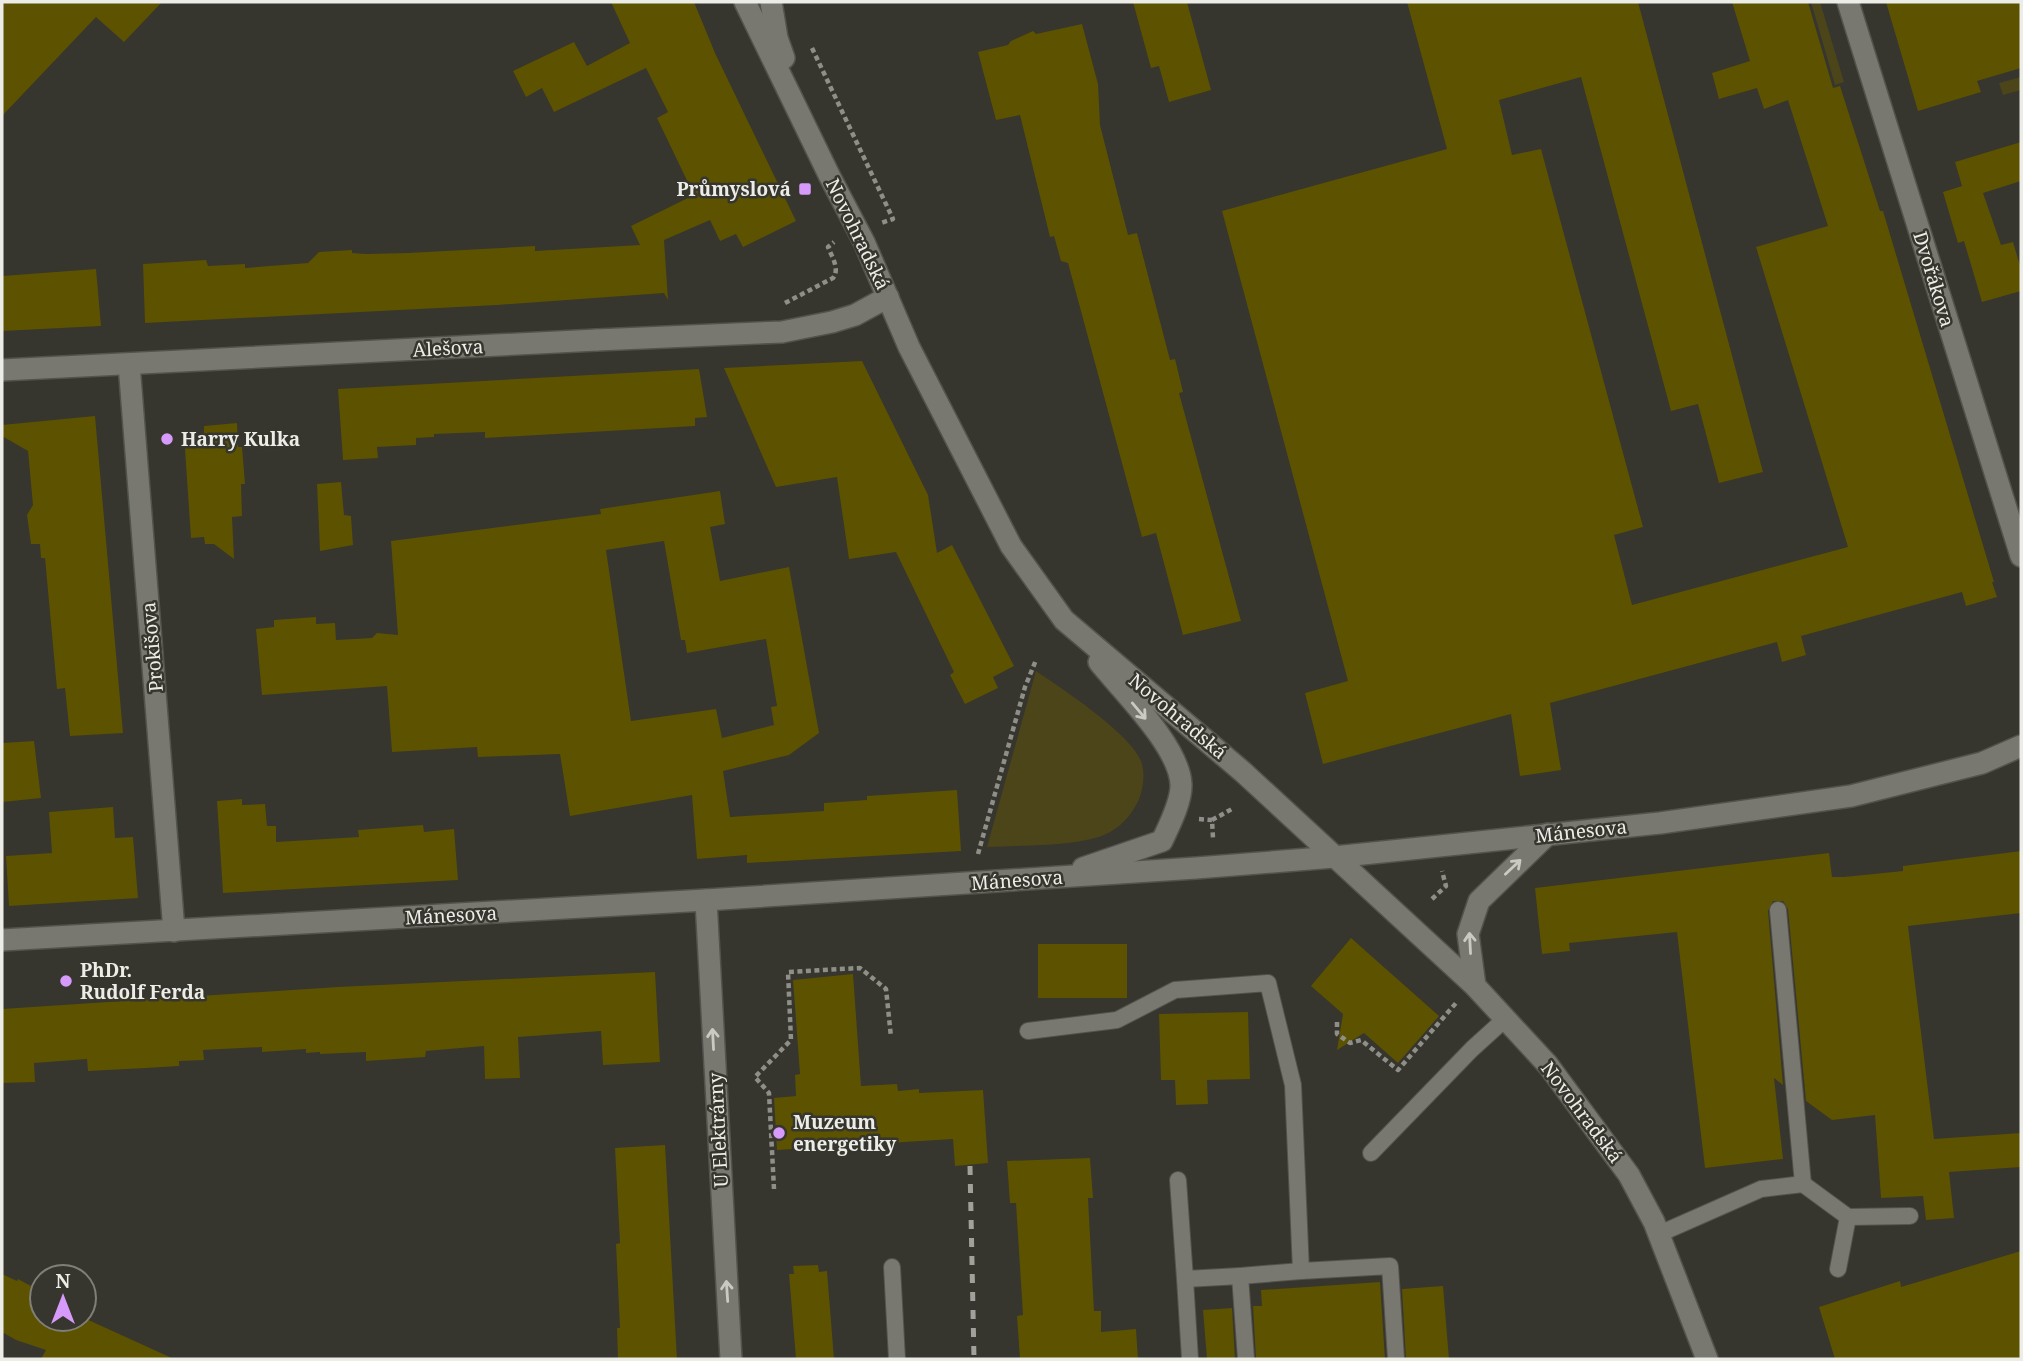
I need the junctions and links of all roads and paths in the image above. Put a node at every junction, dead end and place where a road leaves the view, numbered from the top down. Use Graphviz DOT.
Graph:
graph roads {
  1 [pos="746,2"];
  2 [pos="771,2"];
  3 [pos="1847,2"];
  4 [pos="823,76"];
  5 [pos="799,113"];
  6 [pos="893,219"];
  7 [pos="828,247"];
  8 [pos="888,297"];
  9 [pos="753,334"];
  10 [pos="129,364"];
  11 [pos="2,370"];
  12 [pos="2021,555"];
  13 [pos="1064,620"];
  14 [pos="1036,660"];
  15 [pos="2021,746"];
  16 [pos="1232,808"];
  17 [pos="1198,819"];
  18 [pos="1212,820"];
  19 [pos="1548,834"];
  20 [pos="1213,838"];
  21 [pos="978,854"];
  22 [pos="1334,857"];
  23 [pos="1442,870"];
  24 [pos="1053,878"];
  25 [pos="1432,899"];
  26 [pos="706,900"];
  27 [pos="1778,911"];
  28 [pos="174,931"];
  29 [pos="2,940"];
  30 [pos="1473,985"];
  31 [pos="1505,1019"];
  32 [pos="1337,1022"];
  33 [pos="1028,1031"];
  34 [pos="891,1037"];
  35 [pos="1371,1153"];
  36 [pos="1178,1180"];
  37 [pos="1803,1184"];
  38 [pos="774,1189"];
  39 [pos="1910,1216"];
  40 [pos="1848,1217"];
  41 [pos="1659,1234"];
  42 [pos="892,1268"];
  43 [pos="1838,1269"];
  44 [pos="1301,1271"];
  45 [pos="1240,1276"];
  46 [pos="1185,1279"];
  47 [pos="731,1359"];
  48 [pos="897,1359"];
  49 [pos="1190,1359"];
  50 [pos="1246,1359"];
  51 [pos="1396,1359"];
  52 [pos="1707,1359"];
  1 -- 5 [label="street, Novohradská"];
  2 -- 5 [label="street"];
  3 -- 12 [label="street, Dvořákova"];
  4 -- 6 [label="path"];
  5 -- 8 [label="street, Novohradská"];
  7 -- 9 [label="path"];
  8 -- 9 [label="street, Alešova"];
  8 -- 13 [label="street, Novohradská"];
  9 -- 10 [label="street, Alešova"];
  10 -- 11 [label="street, Alešova"];
  10 -- 28 [label="street, Prokišova"];
  13 -- 22 [label="street, Novohradská"];
  13 -- 24 [label="street, one-way"];
  14 -- 21 [label="path"];
  15 -- 19 [label="street, Mánesova"];
  16 -- 18 [label="path"];
  17 -- 18 [label="path"];
  18 -- 20 [label="path"];
  19 -- 22 [label="street, Mánesova"];
  30 -- 19 [label="street, one-way"];
  22 -- 24 [label="street, Mánesova"];
  22 -- 30 [label="street, Novohradská"];
  23 -- 25 [label="path"];
  24 -- 26 [label="street, Mánesova"];
  26 -- 28 [label="street, Mánesova"];
  47 -- 26 [label="street, U Elektrárny, one-way"];
  27 -- 37 [label="lane"];
  28 -- 29 [label="street, Mánesova"];
  30 -- 31 [label="street, Novohradská"];
  30 -- 32 [label="path"];
  31 -- 35 [label="lane"];
  31 -- 41 [label="street, Novohradská"];
  33 -- 44 [label="lane"];
  34 -- 38 [label="path"];
  36 -- 46 [label="lane"];
  37 -- 40 [label="lane"];
  37 -- 41 [label="lane"];
  39 -- 40 [label="lane"];
  40 -- 43 [label="lane"];
  41 -- 52 [label="street, Novohradská"];
  42 -- 48 [label="lane"];
  44 -- 45 [label="lane"];
  44 -- 51 [label="lane"];
  45 -- 46 [label="lane"];
  45 -- 50 [label="lane"];
  46 -- 49 [label="lane"];
}
